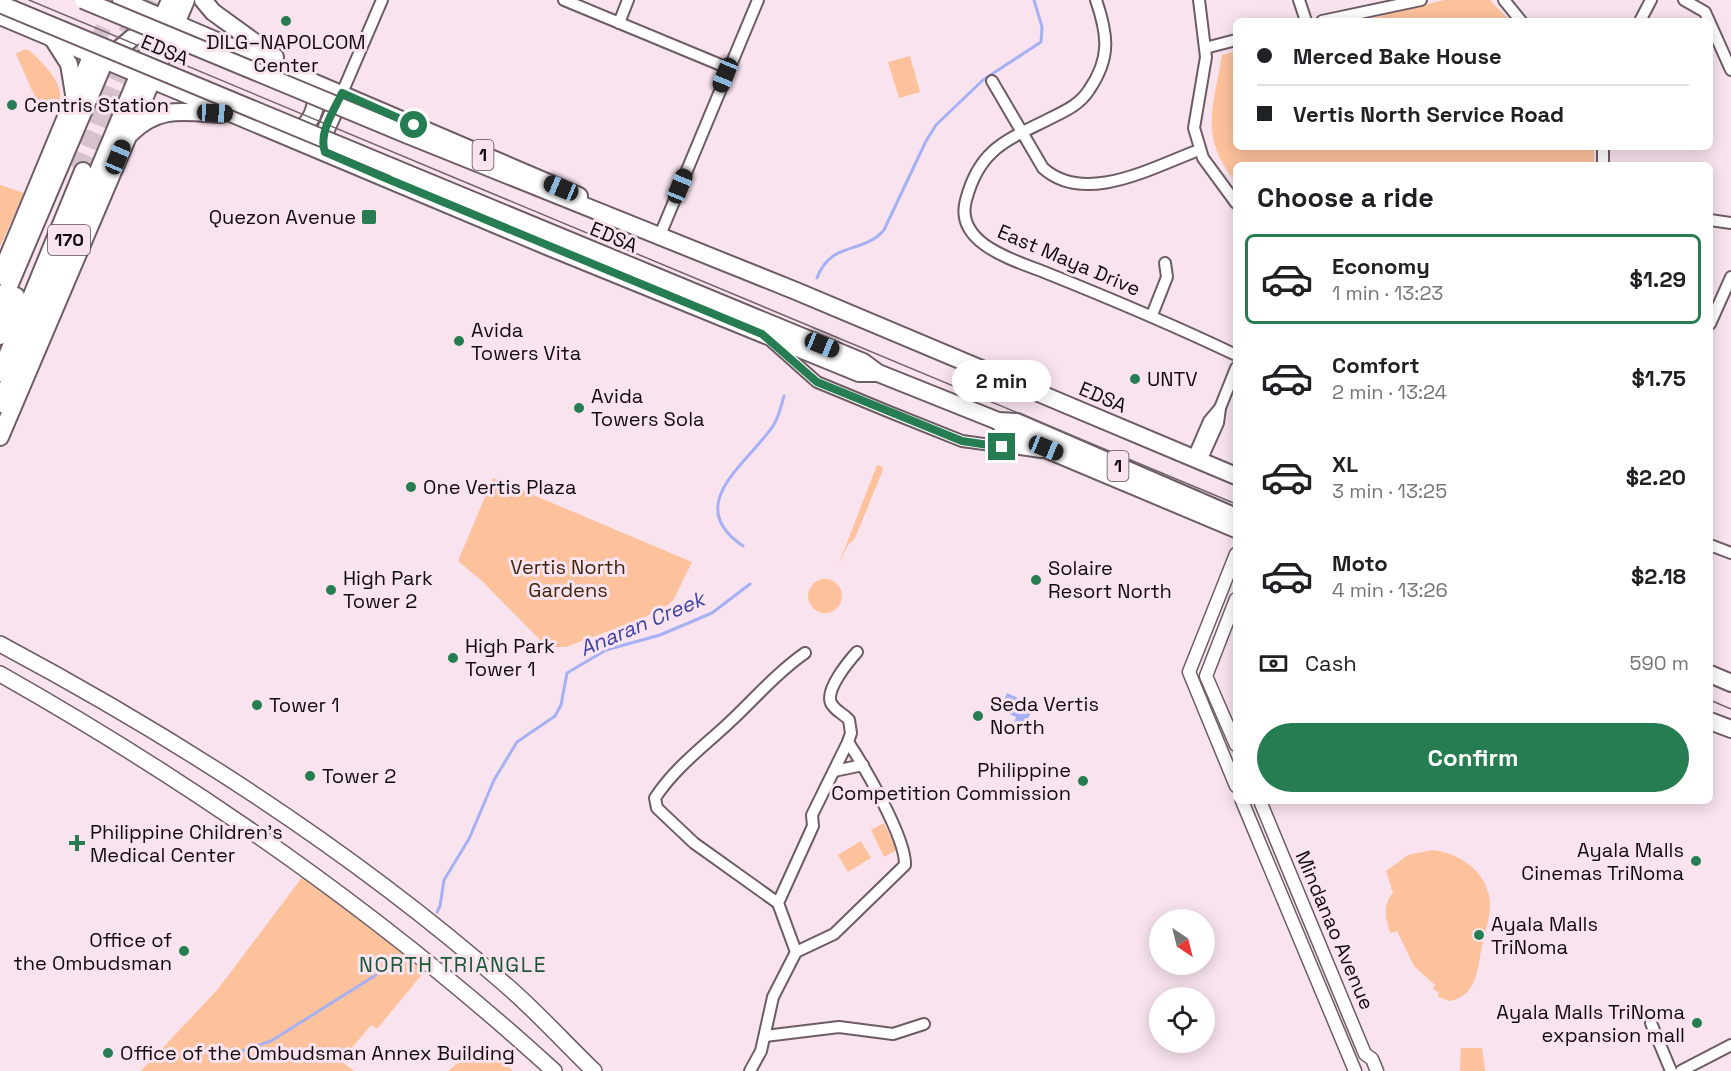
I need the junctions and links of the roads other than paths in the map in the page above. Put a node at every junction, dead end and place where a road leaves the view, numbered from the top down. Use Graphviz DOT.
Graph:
graph roads {
  1 [pos="83,0"];
  2 [pos="170,0"];
  3 [pos="186,0"];
  4 [pos="203,0"];
  5 [pos="382,0"];
  6 [pos="564,0"];
  7 [pos="628,0"];
  8 [pos="758,0"];
  9 [pos="1096,0"];
  10 [pos="1199,0"];
  11 [pos="1299,0"];
  12 [pos="1421,0"];
  13 [pos="1504,0"];
  14 [pos="1651,0"];
  15 [pos="1684,0"];
  16 [pos="1395,3"];
  17 [pos="122,4"];
  18 [pos="0,6"];
  19 [pos="0,16"];
  20 [pos="1305,18"];
  21 [pos="1334,18"];
  22 [pos="1519,18"];
  23 [pos="1642,18"];
  24 [pos="1708,18"];
  25 [pos="619,23"];
  26 [pos="168,24"];
  27 [pos="1713,30"];
  28 [pos="52,38"];
  29 [pos="1233,41"];
  30 [pos="1205,48"];
  31 [pos="99,51"];
  32 [pos="728,68"];
  33 [pos="288,70"];
  34 [pos="1731,70"];
  35 [pos="145,77"];
  36 [pos="311,80"];
  37 [pos="992,81"];
  38 [pos="342,93"];
  39 [pos="74,97"];
  40 [pos="233,114"];
  41 [pos="1021,133"];
  42 [pos="286,136"];
  43 [pos="126,139"];
  44 [pos="1199,150"];
  45 [pos="325,152"];
  46 [pos="1233,199"];
  47 [pos="622,220"];
  48 [pos="1713,220"];
  49 [pos="1731,223"];
  50 [pos="660,235"];
  51 [pos="1165,263"];
  52 [pos="0,276"];
  53 [pos="1731,278"];
  54 [pos="0,308"];
  55 [pos="1152,315"];
  56 [pos="1713,317"];
  57 [pos="762,334"];
  58 [pos="0,336"];
  59 [pos="1233,354"];
  60 [pos="878,373"];
  61 [pos="0,374"];
  62 [pos="1233,376"];
  63 [pos="0,404"];
  64 [pos="998,421"];
  65 [pos="0,436"];
  66 [pos="1062,455"];
  67 [pos="1197,459"];
  68 [pos="1233,475"];
  69 [pos="1233,516"];
  70 [pos="1233,528"];
  71 [pos="1713,546"];
  72 [pos="1731,553"];
  73 [pos="1233,569"];
  74 [pos="1233,607"];
  75 [pos="0,644"];
  76 [pos="856,652"];
  77 [pos="805,653"];
  78 [pos="0,674"];
  79 [pos="57,675"];
  80 [pos="1713,675"];
  81 [pos="1731,682"];
  82 [pos="43,699"];
  83 [pos="1713,722"];
  84 [pos="1731,729"];
  85 [pos="1233,739"];
  86 [pos="848,742"];
  87 [pos="863,765"];
  88 [pos="834,771"];
  89 [pos="1233,779"];
  90 [pos="1243,804"];
  91 [pos="1261,804"];
  92 [pos="778,903"];
  93 [pos="796,952"];
  94 [pos="1651,1023"];
  95 [pos="924,1024"];
  96 [pos="765,1036"];
  97 [pos="1731,1045"];
  98 [pos="554,1071"];
  99 [pos="594,1071"];
  100 [pos="750,1071"];
  101 [pos="1355,1071"];
  102 [pos="1377,1071"];
  103 [pos="1671,1071"];
  104 [pos="1681,1071"];
  1 -- 47 [label="main road, EDSA / 1, bridge"];
  2 -- 26 [label="main road, 170"];
  3 -- 26 [label="main road, 170"];
  4 -- 33 [label="main road"];
  5 -- 38 [label="street"];
  6 -- 25 [label="street"];
  7 -- 25 [label="street"];
  8 -- 32 [label="street"];
  9 -- 41 [label="street, East Maya Drive"];
  10 -- 30 [label="street"];
  11 -- 20 [label="street"];
  12 -- 16 [label="street"];
  13 -- 22 [label="street"];
  14 -- 23 [label="street"];
  15 -- 24 [label="street"];
  16 -- 21 [label="street"];
  17 -- 26 [label="main road, EDSA / 1"];
  18 -- 31 [label="main road"];
  18 -- 60 [label="main road, EDSA / 1, bridge"];
  19 -- 28 [label="main road, EDSA / 1"];
  25 -- 32 [label="street"];
  26 -- 31 [label="main road"];
  26 -- 33 [label="main road, EDSA / 1"];
  26 -- 35 [label="main road, 170"];
  27 -- 34 [label="street"];
  28 -- 31 [label="main road, EDSA / 1"];
  28 -- 39 [label="main road"];
  29 -- 30 [label="street"];
  30 -- 44 [label="street"];
  31 -- 35 [label="main road, EDSA / 1"];
  31 -- 39 [label="main road, 170"];
  31 -- 54 [label="main road, 170"];
  32 -- 50 [label="street"];
  33 -- 36 [label="main road, EDSA / 1"];
  35 -- 40 [label="main road, EDSA / 1"];
  35 -- 43 [label="main road, 170"];
  35 -- 63 [label="main road, 170"];
  36 -- 38 [label="main road, EDSA / 1"];
  36 -- 42 [label="main road"];
  37 -- 41 [label="street"];
  38 -- 45 [label="main road"];
  38 -- 47 [label="main road, EDSA / 1"];
  39 -- 52 [label="main road, 170"];
  40 -- 42 [label="main road, EDSA / 1"];
  40 -- 43 [label="main road"];
  41 -- 44 [label="street"];
  41 -- 55 [label="street, East Maya Drive"];
  42 -- 45 [label="main road, EDSA / 1"];
  43 -- 65 [label="main road, 170"];
  44 -- 46 [label="street"];
  45 -- 57 [label="main road, EDSA / 1"];
  47 -- 50 [label="main road, EDSA / 1"];
  48 -- 49 [label="street"];
  50 -- 67 [label="main road, EDSA / 1"];
  51 -- 55 [label="street"];
  53 -- 56 [label="street"];
  55 -- 59 [label="street, East Maya Drive"];
  57 -- 60 [label="main road, EDSA / 1"];
  57 -- 66 [label="street"];
  58 -- 61 [label="main road, 170"];
  60 -- 64 [label="main road, EDSA / 1"];
  62 -- 67 [label="street"];
  64 -- 66 [label="main road, EDSA / 1"];
  64 -- 69 [label="main road, EDSA / 1"];
  66 -- 70 [label="main road, EDSA / 1"];
  67 -- 68 [label="main road, EDSA / 1"];
  71 -- 72 [label="street"];
  73 -- 89 [label="street"];
  74 -- 85 [label="street"];
  75 -- 79 [label="main road"];
  76 -- 86 [label="street"];
  77 -- 92 [label="street"];
  78 -- 82 [label="main road"];
  79 -- 82 [label="main road"];
  79 -- 99 [label="main road"];
  80 -- 81 [label="main road"];
  82 -- 98 [label="main road"];
  83 -- 84 [label="main road"];
  86 -- 87 [label="street"];
  86 -- 88 [label="street"];
  87 -- 88 [label="street"];
  87 -- 93 [label="street"];
  88 -- 92 [label="street"];
  90 -- 101 [label="street, Mindanao Avenue"];
  91 -- 102 [label="street, Mindanao Avenue"];
  92 -- 93 [label="street"];
  93 -- 96 [label="street"];
  94 -- 103 [label="street"];
  95 -- 96 [label="street"];
  96 -- 100 [label="street"];
  97 -- 104 [label="street"];
}
